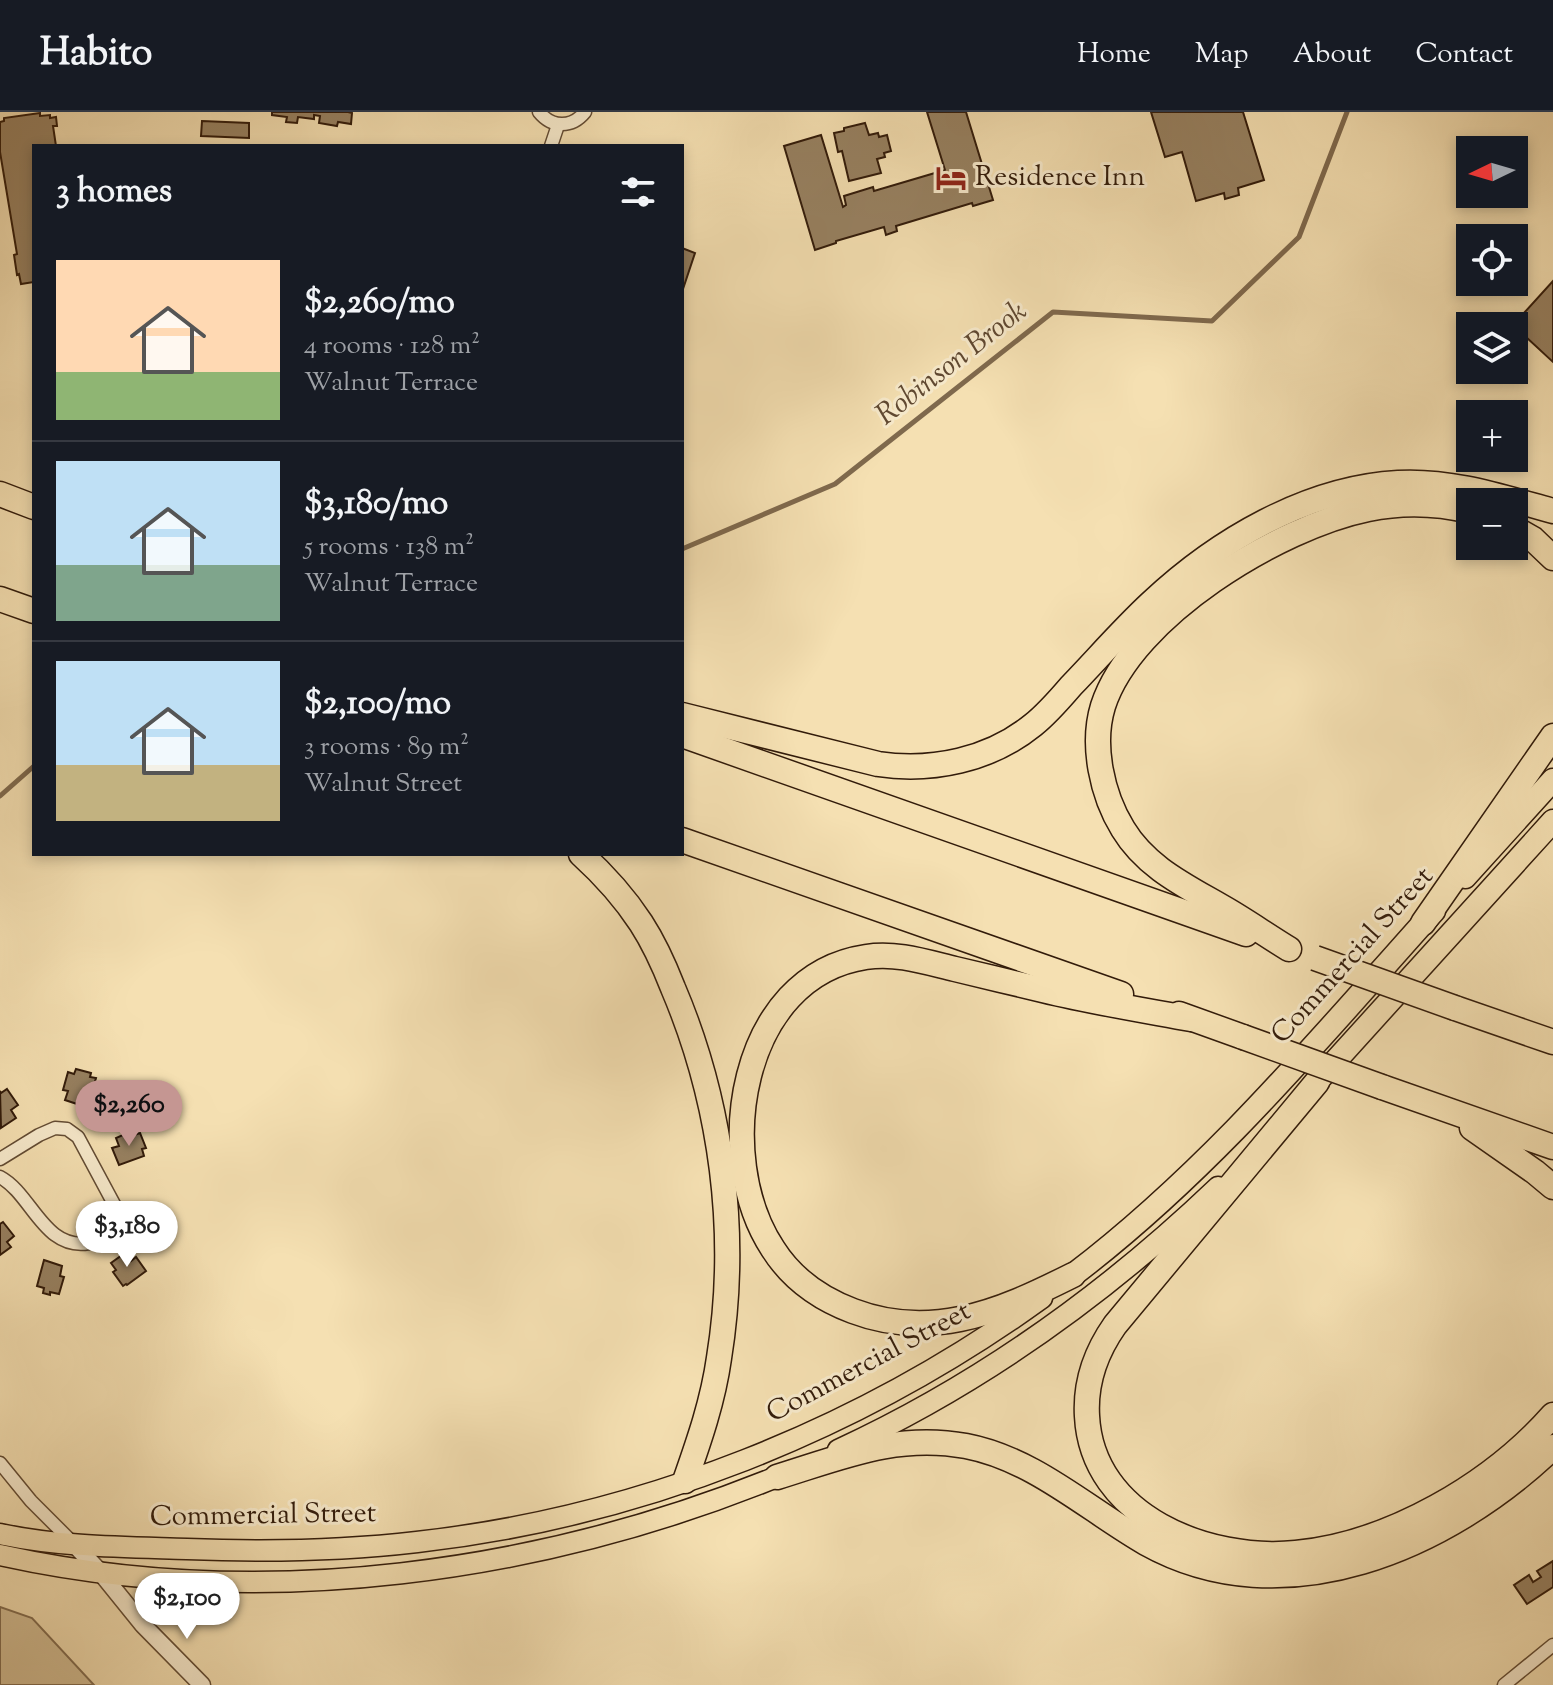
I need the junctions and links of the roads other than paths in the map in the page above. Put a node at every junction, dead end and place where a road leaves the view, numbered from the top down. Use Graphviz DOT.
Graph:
graph roads {
  1 [pos="539,112"];
  2 [pos="585,112"];
  3 [pos="558,125"];
  4 [pos="552,144"];
  5 [pos="0,494"];
  6 [pos="32,506"];
  7 [pos="1456,509"];
  8 [pos="1553,511"];
  9 [pos="1528,536"];
  10 [pos="1553,558"];
  11 [pos="0,599"];
  12 [pos="32,610"];
  13 [pos="684,716"];
  14 [pos="684,736"];
  15 [pos="1553,736"];
  16 [pos="1553,780"];
  17 [pos="1553,821"];
  18 [pos="684,841"];
  19 [pos="583,856"];
  20 [pos="1423,923"];
  21 [pos="1289,949"];
  22 [pos="1191,1019"];
  23 [pos="1511,1027"];
  24 [pos="1553,1035"];
  25 [pos="1553,1042"];
  26 [pos="1317,1082"];
  27 [pos="1444,1109"];
  28 [pos="1553,1147"];
  29 [pos="0,1159"];
  30 [pos="0,1177"];
  31 [pos="1553,1187"];
  32 [pos="1073,1275"];
  33 [pos="1553,1415"];
  34 [pos="1553,1447"];
  35 [pos="0,1463"];
  36 [pos="777,1477"];
  37 [pos="685,1481"];
  38 [pos="0,1534"];
  39 [pos="74,1544"];
  40 [pos="0,1555"];
  41 [pos="101,1573"];
  42 [pos="1553,1645"];
  43 [pos="202,1685"];
  44 [pos="1504,1685"];
  1 -- 3 [label="street"];
  2 -- 3 [label="street"];
  3 -- 4 [label="street"];
  5 -- 6 [label="highway"];
  7 -- 21 [label="highway"];
  8 -- 13 [label="highway"];
  9 -- 10 [label="highway"];
  11 -- 12 [label="highway"];
  14 -- 21 [label="highway"];
  15 -- 20 [label="highway"];
  16 -- 20 [label="highway, Commercial Street"];
  17 -- 26 [label="highway, Commercial Street"];
  18 -- 22 [label="highway"];
  19 -- 37 [label="highway"];
  20 -- 32 [label="highway, Commercial Street"];
  21 -- 23 [label="highway, bridge"];
  22 -- 27 [label="highway, bridge"];
  22 -- 32 [label="highway"];
  23 -- 24 [label="highway"];
  23 -- 25 [label="highway"];
  26 -- 33 [label="highway"];
  26 -- 36 [label="main road, Commercial Street"];
  27 -- 28 [label="highway"];
  27 -- 31 [label="highway"];
  29 -- 30 [label="street"];
  32 -- 37 [label="main road, Commercial Street"];
  34 -- 36 [label="highway"];
  35 -- 39 [label="street"];
  36 -- 41 [label="main road, Commercial Street"];
  37 -- 39 [label="main road, Commercial Street"];
  38 -- 39 [label="main road, Commercial Street"];
  39 -- 41 [label="street"];
  40 -- 41 [label="main road, Commercial Street"];
  41 -- 43 [label="street"];
  42 -- 44 [label="street"];
}
